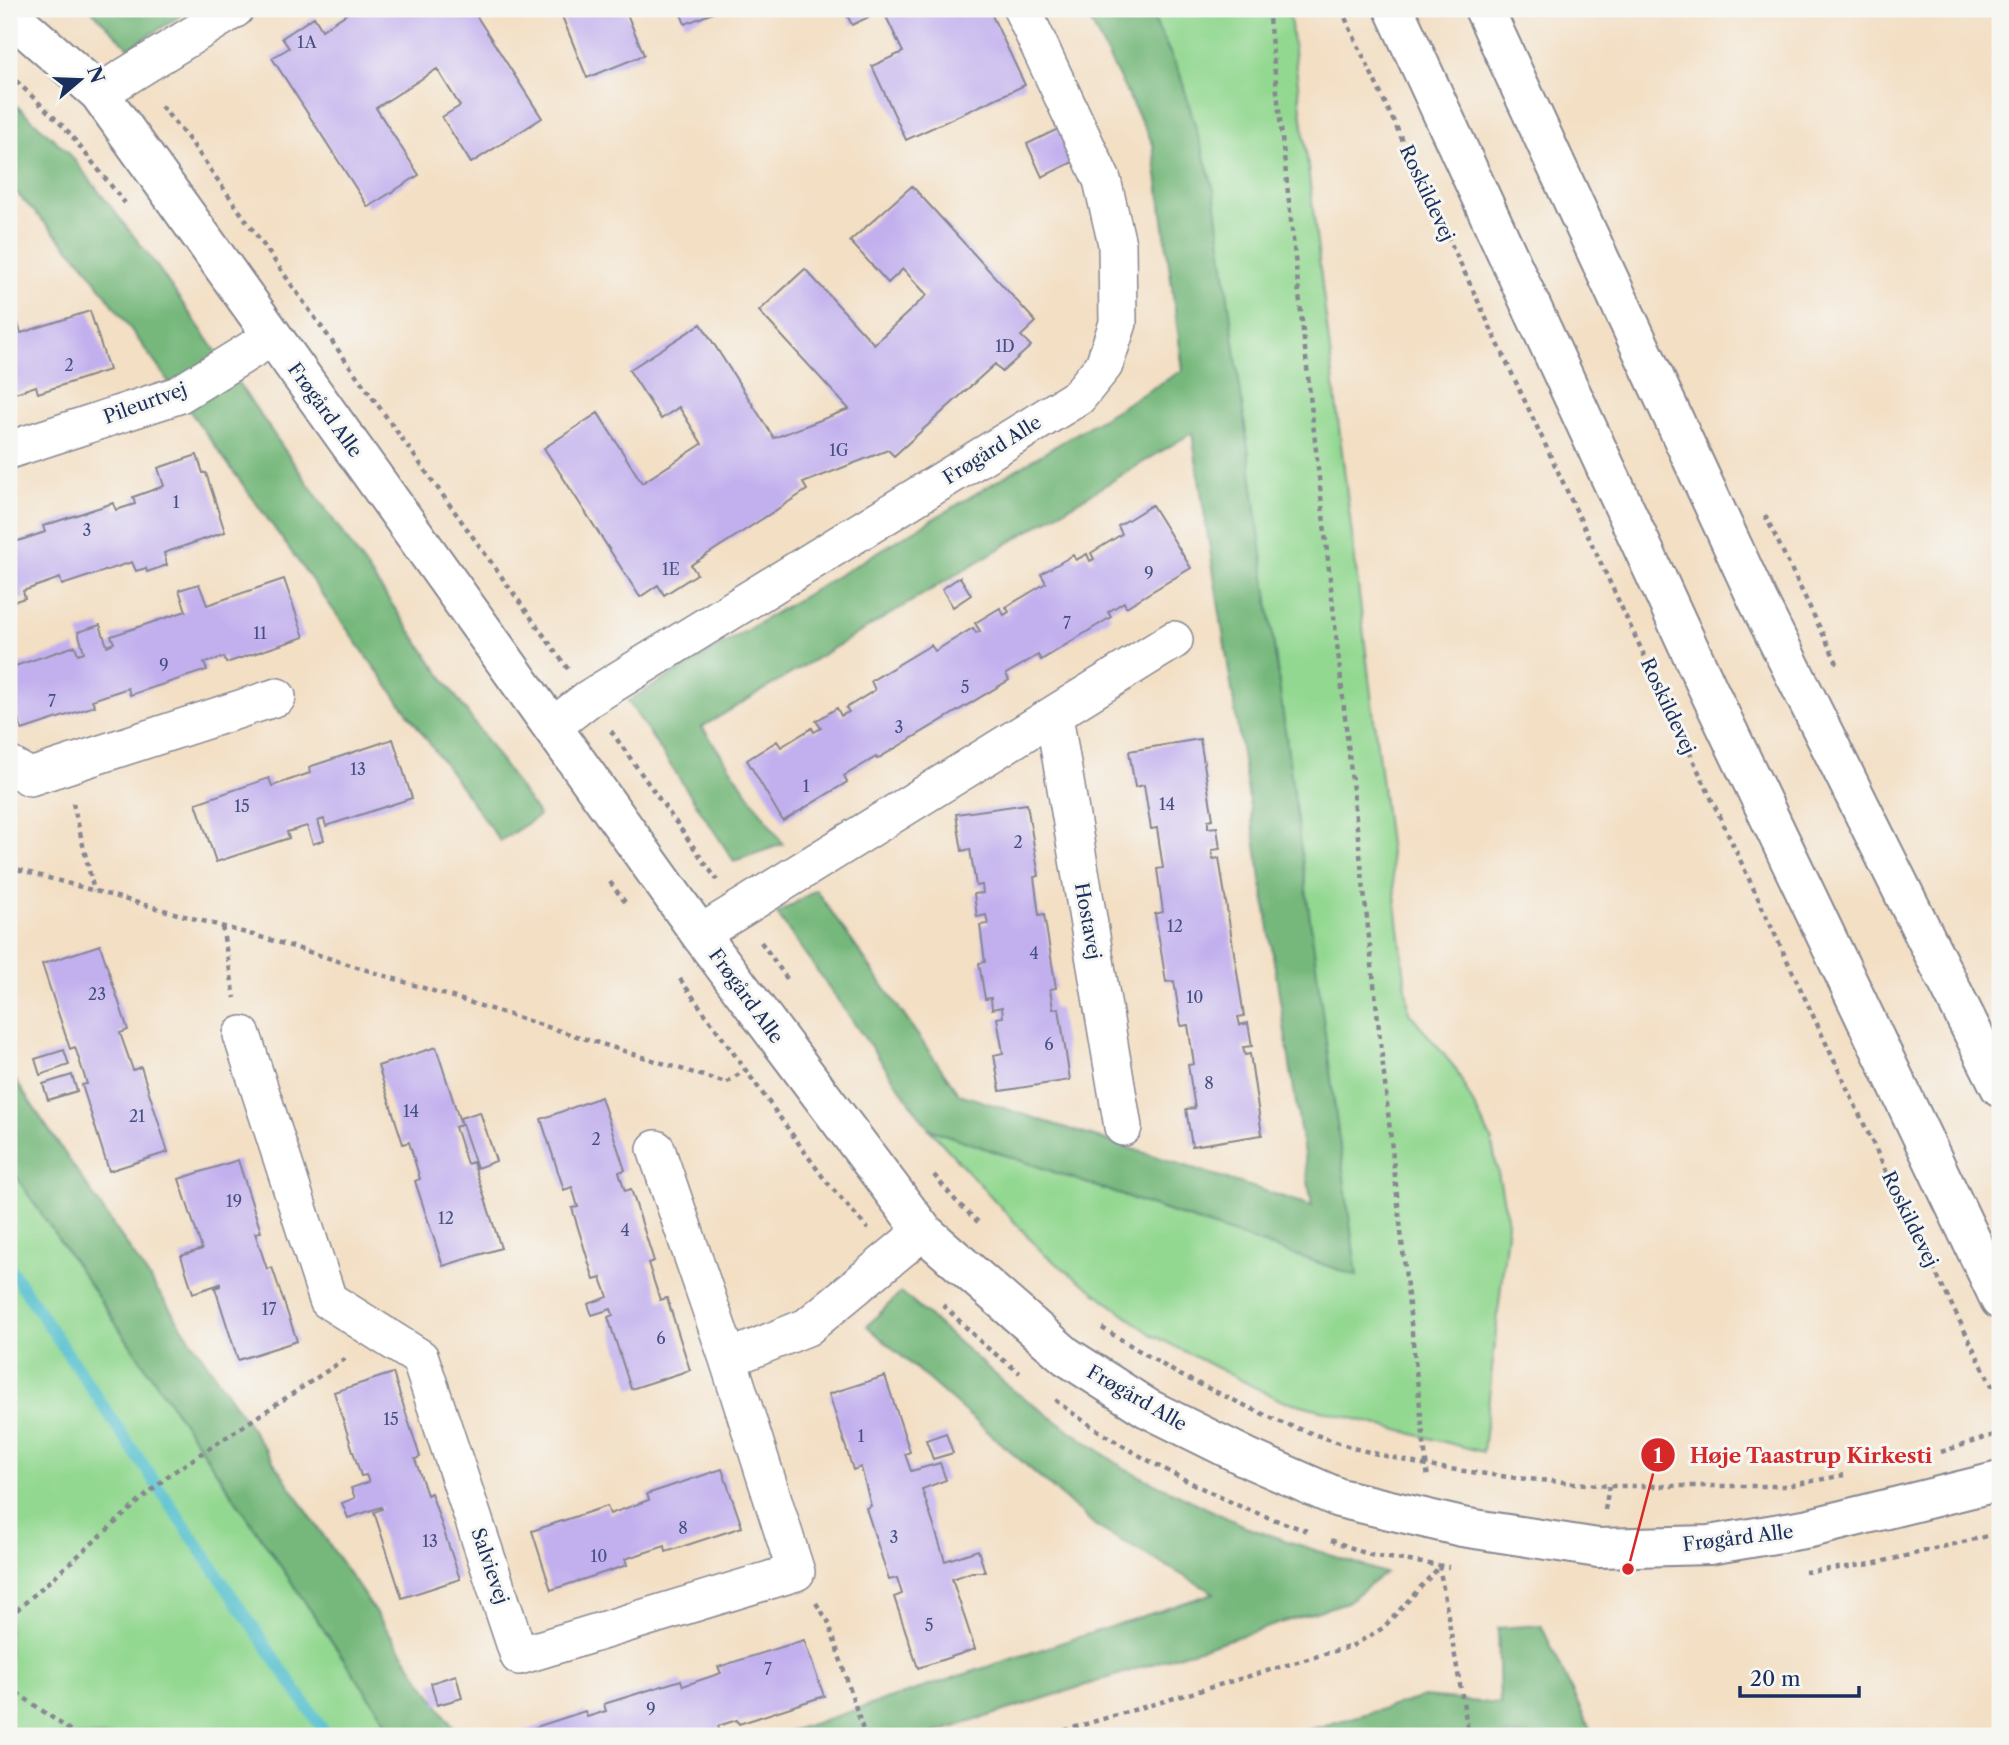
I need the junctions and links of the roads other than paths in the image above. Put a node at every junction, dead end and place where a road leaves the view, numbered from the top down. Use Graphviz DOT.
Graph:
graph roads {
  1 [pos="235,9"];
  2 [pos="1022,9"];
  3 [pos="1394,9"];
  4 [pos="1484,9"];
  5 [pos="9,14"];
  6 [pos="99,93"];
  7 [pos="272,337"];
  8 [pos="9,450"];
  9 [pos="1174,640"];
  10 [pos="277,697"];
  11 [pos="1054,716"];
  12 [pos="552,727"];
  13 [pos="9,765"];
  14 [pos="700,934"];
  15 [pos="242,1034"];
  16 [pos="2000,1087"];
  17 [pos="1122,1127"];
  18 [pos="656,1149"];
  19 [pos="923,1231"];
  20 [pos="2000,1300"];
  21 [pos="728,1359"];
  22 [pos="2000,1481"];
  1 -- 6 [label="street"];
  2 -- 12 [label="street, Frøgård Alle"];
  3 -- 20 [label="street"];
  4 -- 16 [label="street"];
  5 -- 6 [label="street, Frøgård Alle"];
  6 -- 7 [label="street, Frøgård Alle"];
  7 -- 8 [label="street, Pileurtvej"];
  7 -- 12 [label="street, Frøgård Alle"];
  9 -- 11 [label="street"];
  10 -- 13 [label="street"];
  11 -- 14 [label="street"];
  11 -- 17 [label="street, Hostavej"];
  12 -- 14 [label="street, Frøgård Alle"];
  14 -- 19 [label="street, Frøgård Alle"];
  15 -- 21 [label="street, Salvievej"];
  18 -- 21 [label="street"];
  19 -- 21 [label="street"];
  19 -- 22 [label="street, Frøgård Alle"];
}
